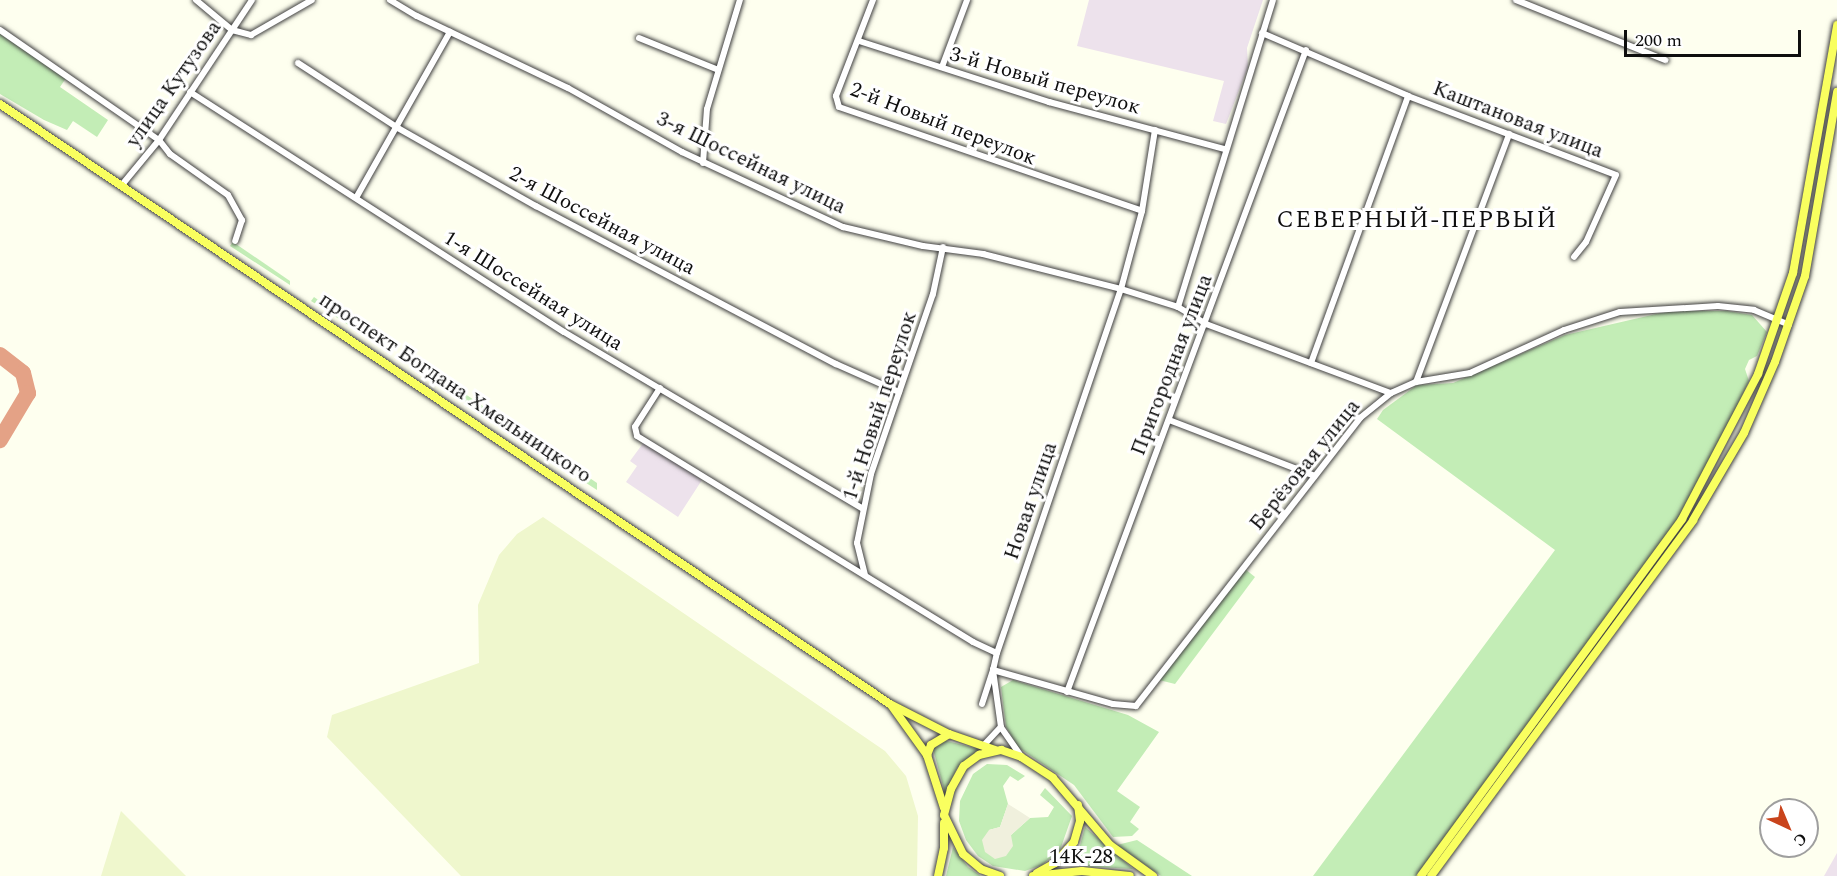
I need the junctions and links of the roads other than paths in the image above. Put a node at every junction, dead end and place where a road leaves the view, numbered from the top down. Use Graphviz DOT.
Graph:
graph roads {
  1 [pos="196,0"];
  2 [pos="252,0"];
  3 [pos="312,0"];
  4 [pos="390,0"];
  5 [pos="740,0"];
  6 [pos="873,0"];
  7 [pos="967,0"];
  8 [pos="1273,0"];
  9 [pos="1516,0"];
  10 [pos="1837,26"];
  11 [pos="0,30"];
  12 [pos="232,30"];
  13 [pos="450,32"];
  14 [pos="1262,33"];
  15 [pos="639,38"];
  16 [pos="859,41"];
  17 [pos="1306,50"];
  18 [pos="1665,60"];
  19 [pos="298,63"];
  20 [pos="942,67"];
  21 [pos="716,69"];
  22 [pos="190,92"];
  23 [pos="1837,92"];
  24 [pos="1408,96"];
  25 [pos="0,104"];
  26 [pos="398,128"];
  27 [pos="1155,130"];
  28 [pos="1509,134"];
  29 [pos="159,140"];
  30 [pos="1224,149"];
  31 [pos="703,163"];
  32 [pos="121,186"];
  33 [pos="357,198"];
  34 [pos="1142,211"];
  35 [pos="236,241"];
  36 [pos="943,247"];
  37 [pos="1574,257"];
  38 [pos="1121,289"];
  39 [pos="1178,307"];
  40 [pos="1778,319"];
  41 [pos="1206,324"];
  42 [pos="1789,325"];
  43 [pos="1311,363"];
  44 [pos="1416,382"];
  45 [pos="660,388"];
  46 [pos="899,392"];
  47 [pos="1391,393"];
  48 [pos="1169,420"];
  49 [pos="1315,476"];
  50 [pos="863,509"];
  51 [pos="866,575"];
  52 [pos="997,653"];
  53 [pos="993,670"];
  54 [pos="1067,692"];
  55 [pos="890,704"];
  56 [pos="982,704"];
  57 [pos="1001,727"];
  58 [pos="949,734"];
  59 [pos="983,746"];
  60 [pos="995,750"];
  61 [pos="927,755"];
  62 [pos="1022,757"];
  63 [pos="1078,804"];
  64 [pos="944,812"];
  65 [pos="938,876"];
  66 [pos="1000,876"];
  67 [pos="1031,876"];
  68 [pos="1130,876"];
  69 [pos="1153,876"];
  70 [pos="1420,876"];
  71 [pos="1431,876"];
  1 -- 12 [label="street"];
  2 -- 12 [label="street, улица Кутузова"];
  3 -- 12 [label="street"];
  4 -- 13 [label="street, 3-я Шоссейная улица"];
  5 -- 21 [label="street"];
  6 -- 16 [label="street, 2-й Новый переулок"];
  7 -- 20 [label="street"];
  8 -- 14 [label="street"];
  9 -- 18 [label="street"];
  10 -- 40 [label="main road"];
  11 -- 29 [label="street"];
  12 -- 22 [label="street, улица Кутузова"];
  13 -- 26 [label="street"];
  13 -- 31 [label="street, 3-я Шоссейная улица"];
  14 -- 17 [label="street, Каштановая улица"];
  14 -- 30 [label="street"];
  15 -- 21 [label="street"];
  16 -- 20 [label="street, 3-й Новый переулок"];
  16 -- 34 [label="street, 2-й Новый переулок"];
  17 -- 24 [label="street, Каштановая улица"];
  17 -- 41 [label="street, Пригородная улица"];
  19 -- 26 [label="street, 2-я Шоссейная улица"];
  20 -- 27 [label="street, 3-й Новый переулок"];
  21 -- 31 [label="street"];
  22 -- 29 [label="street, улица Кутузова"];
  22 -- 33 [label="street, 1-я Шоссейная улица"];
  23 -- 42 [label="main road"];
  24 -- 28 [label="street, Каштановая улица"];
  24 -- 43 [label="street, Каштановая улица"];
  25 -- 32 [label="main road, проспект Богдана Хмельницкого"];
  26 -- 33 [label="street"];
  26 -- 46 [label="street, 2-я Шоссейная улица"];
  27 -- 30 [label="street, 3-й Новый переулок"];
  27 -- 34 [label="street, Новая улица"];
  28 -- 37 [label="street, Каштановая улица"];
  28 -- 44 [label="street"];
  29 -- 32 [label="street, улица Кутузова"];
  29 -- 35 [label="street"];
  30 -- 39 [label="street"];
  31 -- 36 [label="street, 3-я Шоссейная улица"];
  32 -- 55 [label="main road, проспект Богдана Хмельницкого"];
  33 -- 45 [label="street, 1-я Шоссейная улица"];
  34 -- 38 [label="street, Новая улица"];
  36 -- 38 [label="street, 3-я Шоссейная улица"];
  36 -- 46 [label="street, 1-й Новый переулок"];
  38 -- 39 [label="street"];
  38 -- 52 [label="street, Новая улица"];
  39 -- 41 [label="street"];
  40 -- 42 [label="street, Берёзовая улица"];
  40 -- 44 [label="street, Берёзовая улица"];
  40 -- 70 [label="main road"];
  41 -- 43 [label="street"];
  41 -- 48 [label="street, Пригородная улица"];
  42 -- 71 [label="main road"];
  43 -- 47 [label="street"];
  44 -- 47 [label="street, Берёзовая улица"];
  45 -- 50 [label="street, 1-я Шоссейная улица"];
  45 -- 51 [label="street"];
  46 -- 50 [label="street, 1-й Новый переулок"];
  47 -- 49 [label="street, Берёзовая улица"];
  48 -- 49 [label="street"];
  48 -- 54 [label="street, Пригородная улица"];
  49 -- 54 [label="street, Берёзовая улица"];
  50 -- 51 [label="street, 1-й Новый переулок"];
  51 -- 52 [label="street"];
  52 -- 53 [label="street, Новая улица"];
  53 -- 54 [label="street"];
  53 -- 56 [label="street"];
  53 -- 57 [label="street, Новая улица"];
  55 -- 58 [label="main road, проспект Богдана Хмельницкого"];
  55 -- 61 [label="main road, проспект Богдана Хмельницкого"];
  57 -- 59 [label="street"];
  57 -- 62 [label="street, Новая улица"];
  58 -- 59 [label="main road, проспект Богдана Хмельницкого"];
  58 -- 61 [label="main road"];
  59 -- 60 [label="main road"];
  60 -- 62 [label="main road, 14К-28"];
  60 -- 64 [label="main road"];
  61 -- 64 [label="main road, проспект Богдана Хмельницкого"];
  62 -- 63 [label="main road, 14К-28"];
  63 -- 67 [label="main road"];
  63 -- 69 [label="main road, 14К-28"];
  64 -- 65 [label="main road"];
  64 -- 66 [label="main road"];
  67 -- 68 [label="main road, 14К-28"];
}
